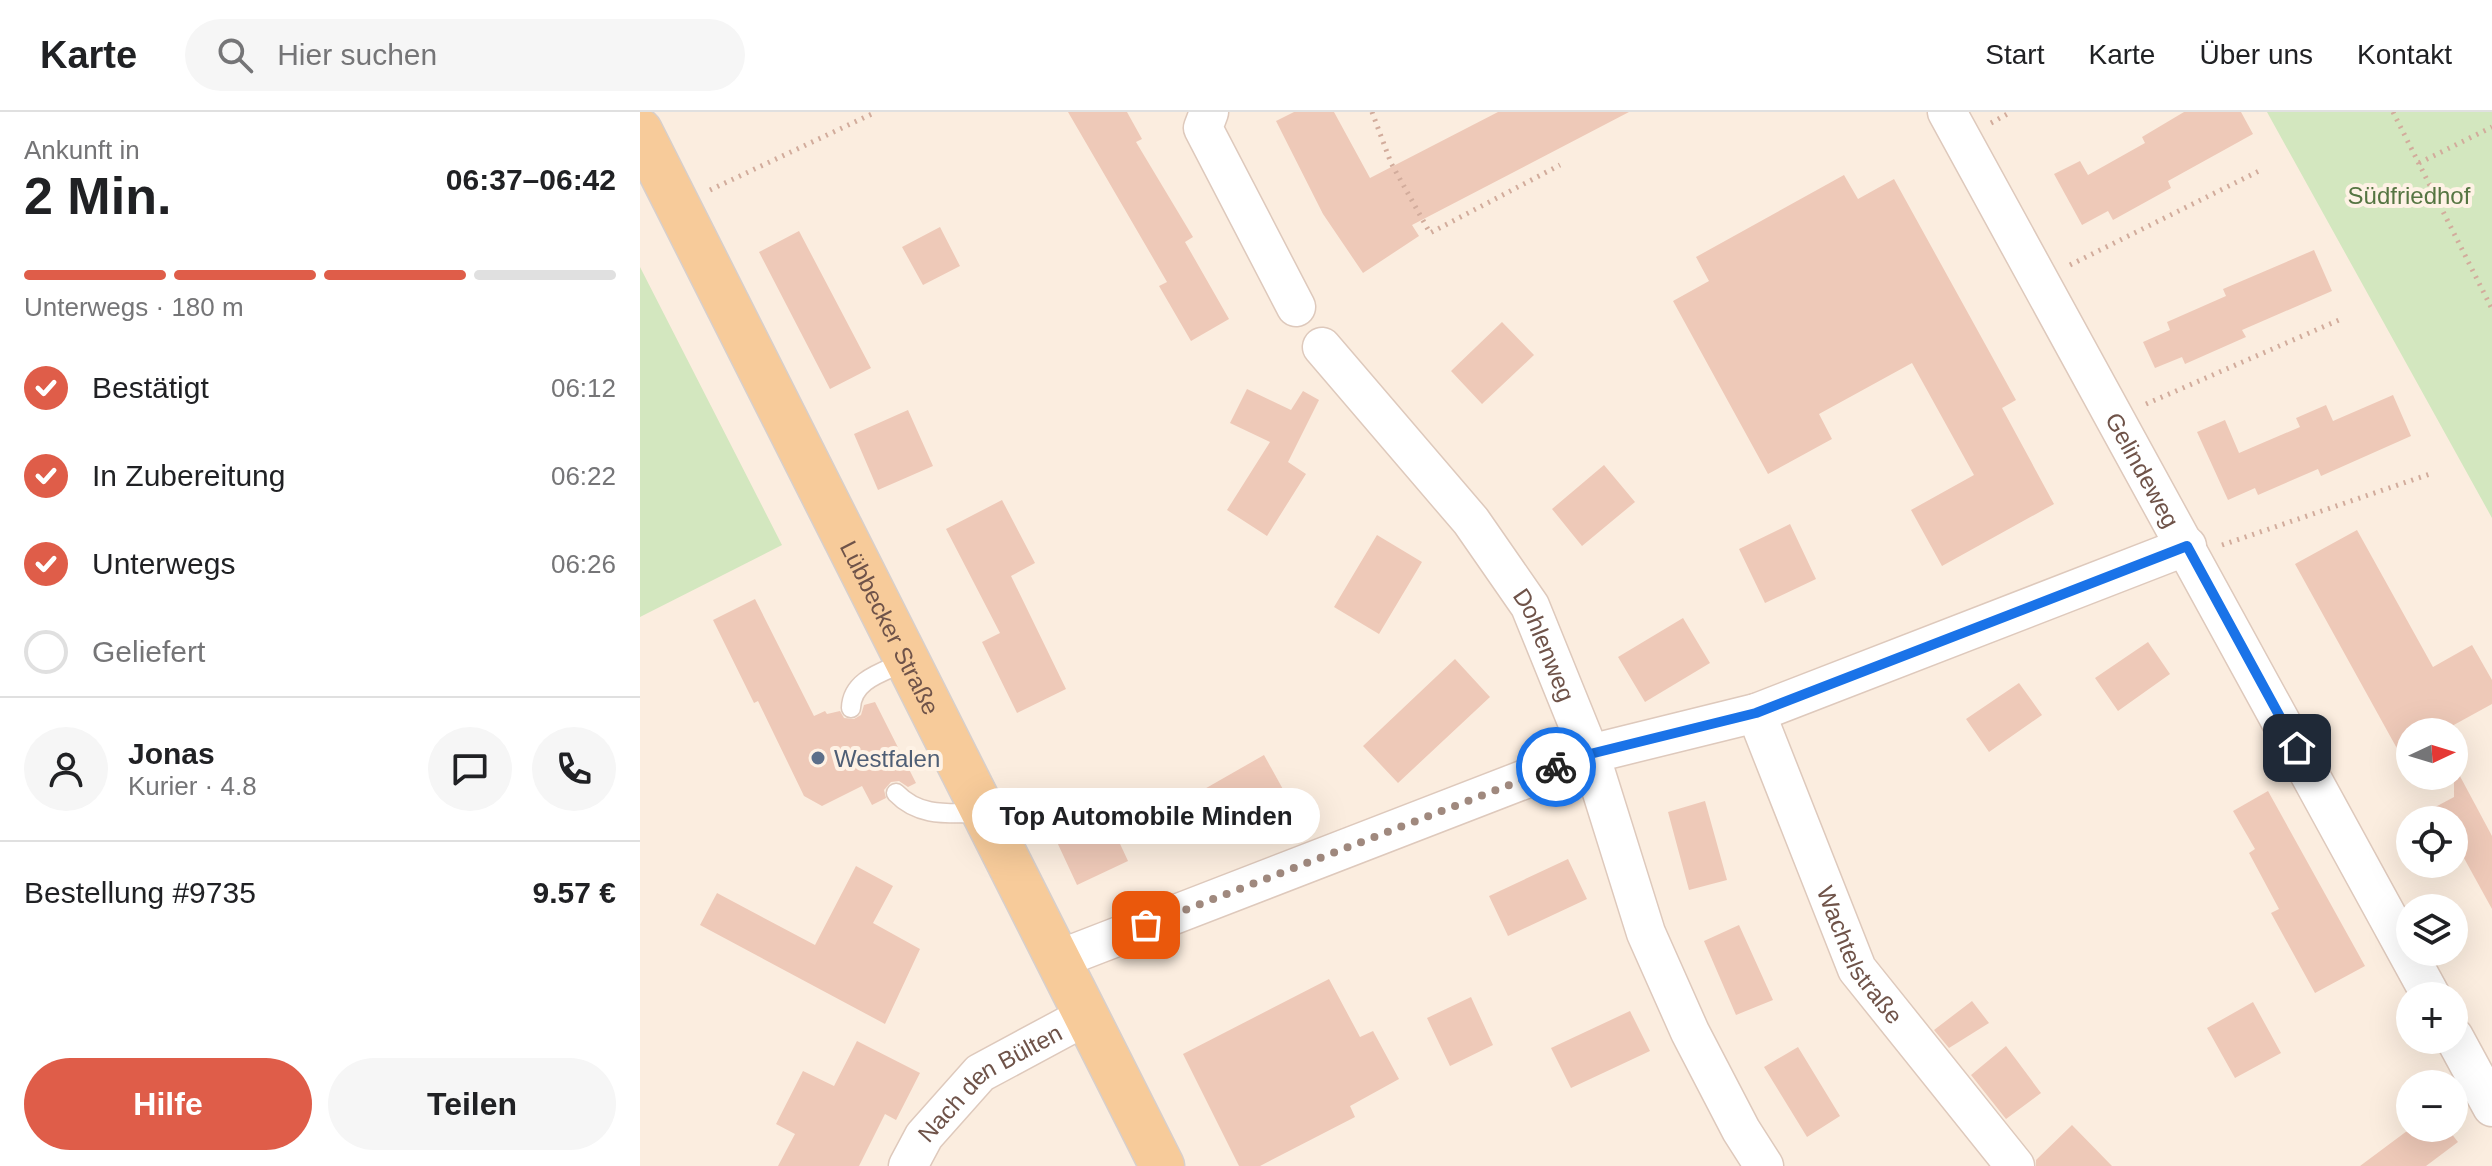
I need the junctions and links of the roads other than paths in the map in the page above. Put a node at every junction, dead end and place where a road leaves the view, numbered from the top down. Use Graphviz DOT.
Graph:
graph roads {
  1 [pos="1209,112"];
  2 [pos="1947,112"];
  3 [pos="640,131"];
  4 [pos="1296,307"];
  5 [pos="1322,347"];
  6 [pos="2189,550"];
  7 [pos="907,661"];
  8 [pos="851,708"];
  9 [pos="1756,713"];
  10 [pos="1590,754"];
  11 [pos="896,793"];
  12 [pos="983,813"];
  13 [pos="1057,960"];
  14 [pos="2423,982"];
  15 [pos="1086,1016"];
  16 [pos="2463,1054"];
  17 [pos="2492,1107"];
  18 [pos="908,1166"];
  19 [pos="1162,1166"];
  20 [pos="1764,1166"];
  21 [pos="2015,1166"];
  1 -- 4 [label="street"];
  2 -- 6 [label="street, Gelindeweg"];
  3 -- 7 [label="main road, Lübbecker Straße"];
  5 -- 10 [label="street, Dohlenweg"];
  6 -- 9 [label="street"];
  6 -- 14 [label="street, Gelindeweg"];
  7 -- 8 [label="lane"];
  7 -- 12 [label="main road, Lübbecker Straße"];
  9 -- 10 [label="street"];
  9 -- 21 [label="street, Wachtelstraße"];
  10 -- 13 [label="street"];
  10 -- 20 [label="street, Dohlenweg"];
  11 -- 12 [label="lane"];
  12 -- 13 [label="main road, Lübbecker Straße"];
  13 -- 15 [label="main road, Lübbecker Straße"];
  15 -- 18 [label="street, Nach den Bülten"];
  15 -- 19 [label="main road, Lübbecker Straße"];
  16 -- 17 [label="street"];
}
